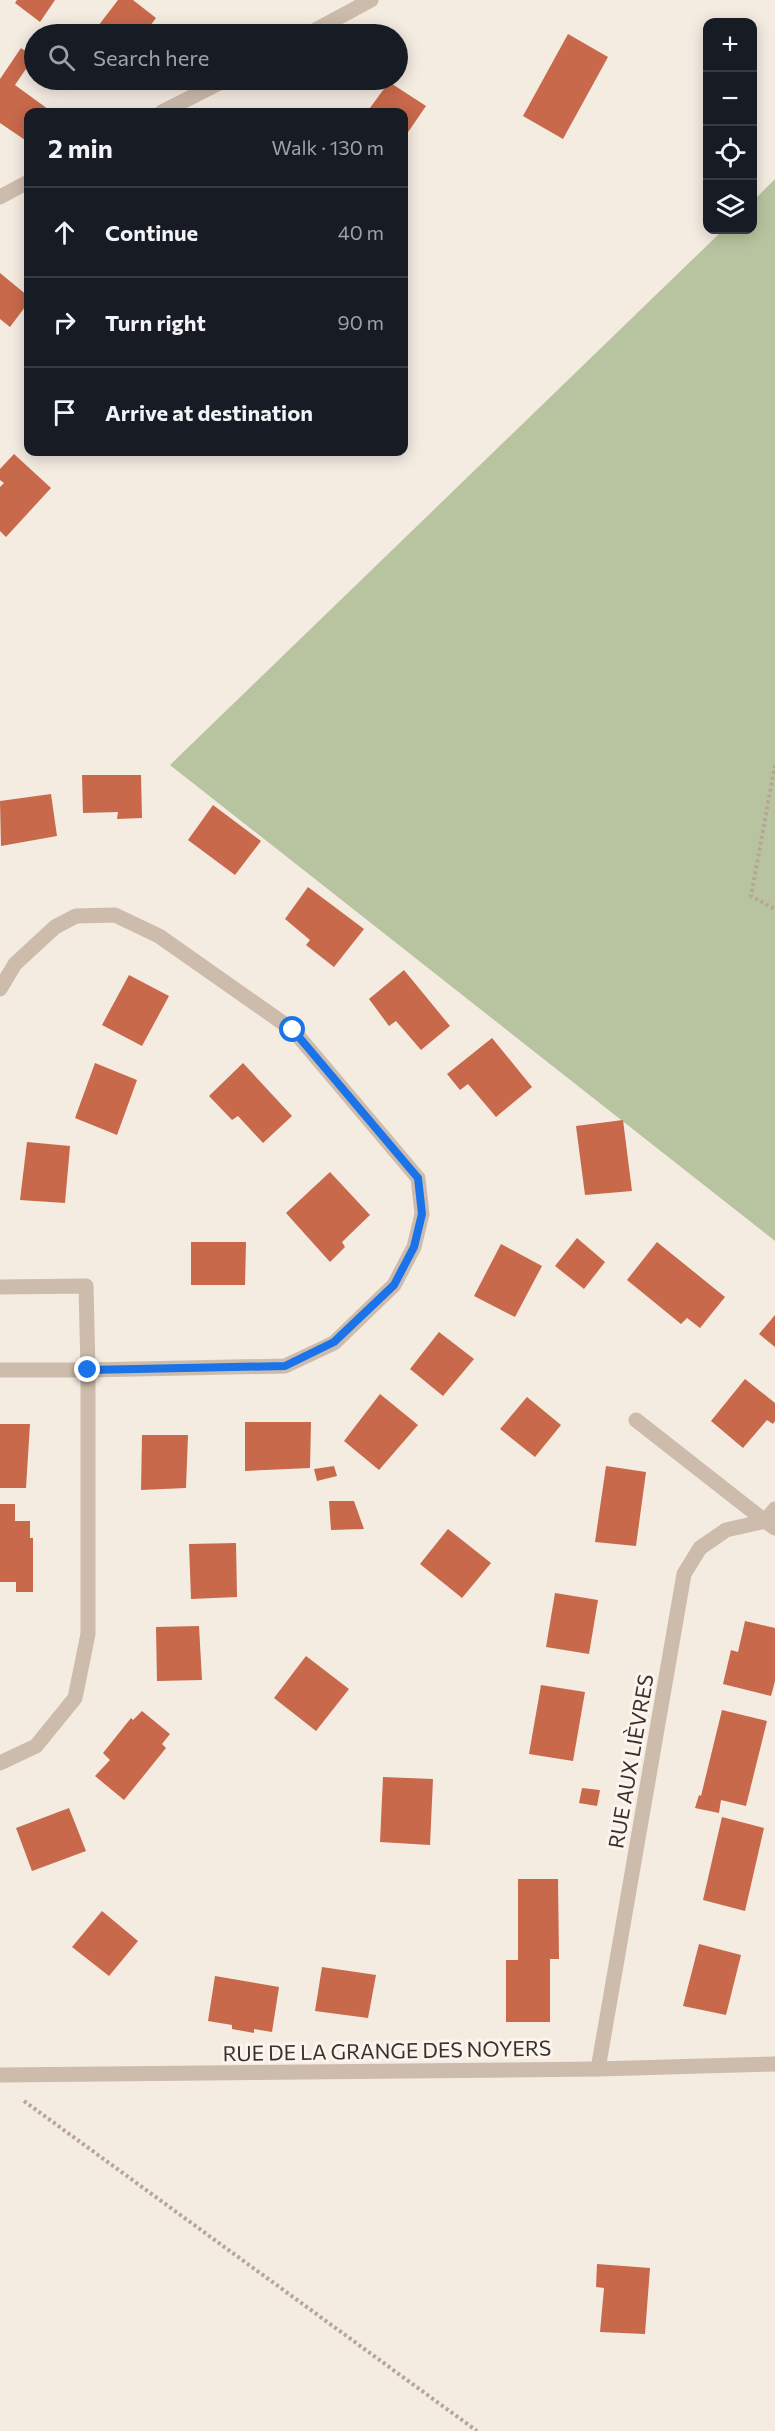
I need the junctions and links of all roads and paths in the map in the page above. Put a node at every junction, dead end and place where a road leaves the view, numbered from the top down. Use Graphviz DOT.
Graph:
graph roads {
  1 [pos="370,0"];
  2 [pos="326,24"];
  3 [pos="205,90"];
  4 [pos="170,108"];
  5 [pos="24,184"];
  6 [pos="0,197"];
  7 [pos="775,765"];
  8 [pos="775,909"];
  9 [pos="0,989"];
  10 [pos="0,1287"];
  11 [pos="0,1370"];
  12 [pos="88,1370"];
  13 [pos="636,1420"];
  14 [pos="772,1519"];
  15 [pos="0,1763"];
  16 [pos="775,2064"];
  17 [pos="598,2069"];
  18 [pos="0,2075"];
  19 [pos="19,2097"];
  20 [pos="477,2431"];
  1 -- 2 [label="street"];
  3 -- 4 [label="street"];
  5 -- 6 [label="street"];
  7 -- 8 [label="path"];
  9 -- 12 [label="street"];
  10 -- 12 [label="street"];
  11 -- 12 [label="street"];
  12 -- 15 [label="street"];
  13 -- 14 [label="street"];
  14 -- 17 [label="street, RUE AUX LIÈVRES"];
  16 -- 17 [label="street, RUE DE LA GRANGE DES NOYERS"];
  17 -- 18 [label="street, RUE DE LA GRANGE DES NOYERS"];
  19 -- 20 [label="path"];
}
